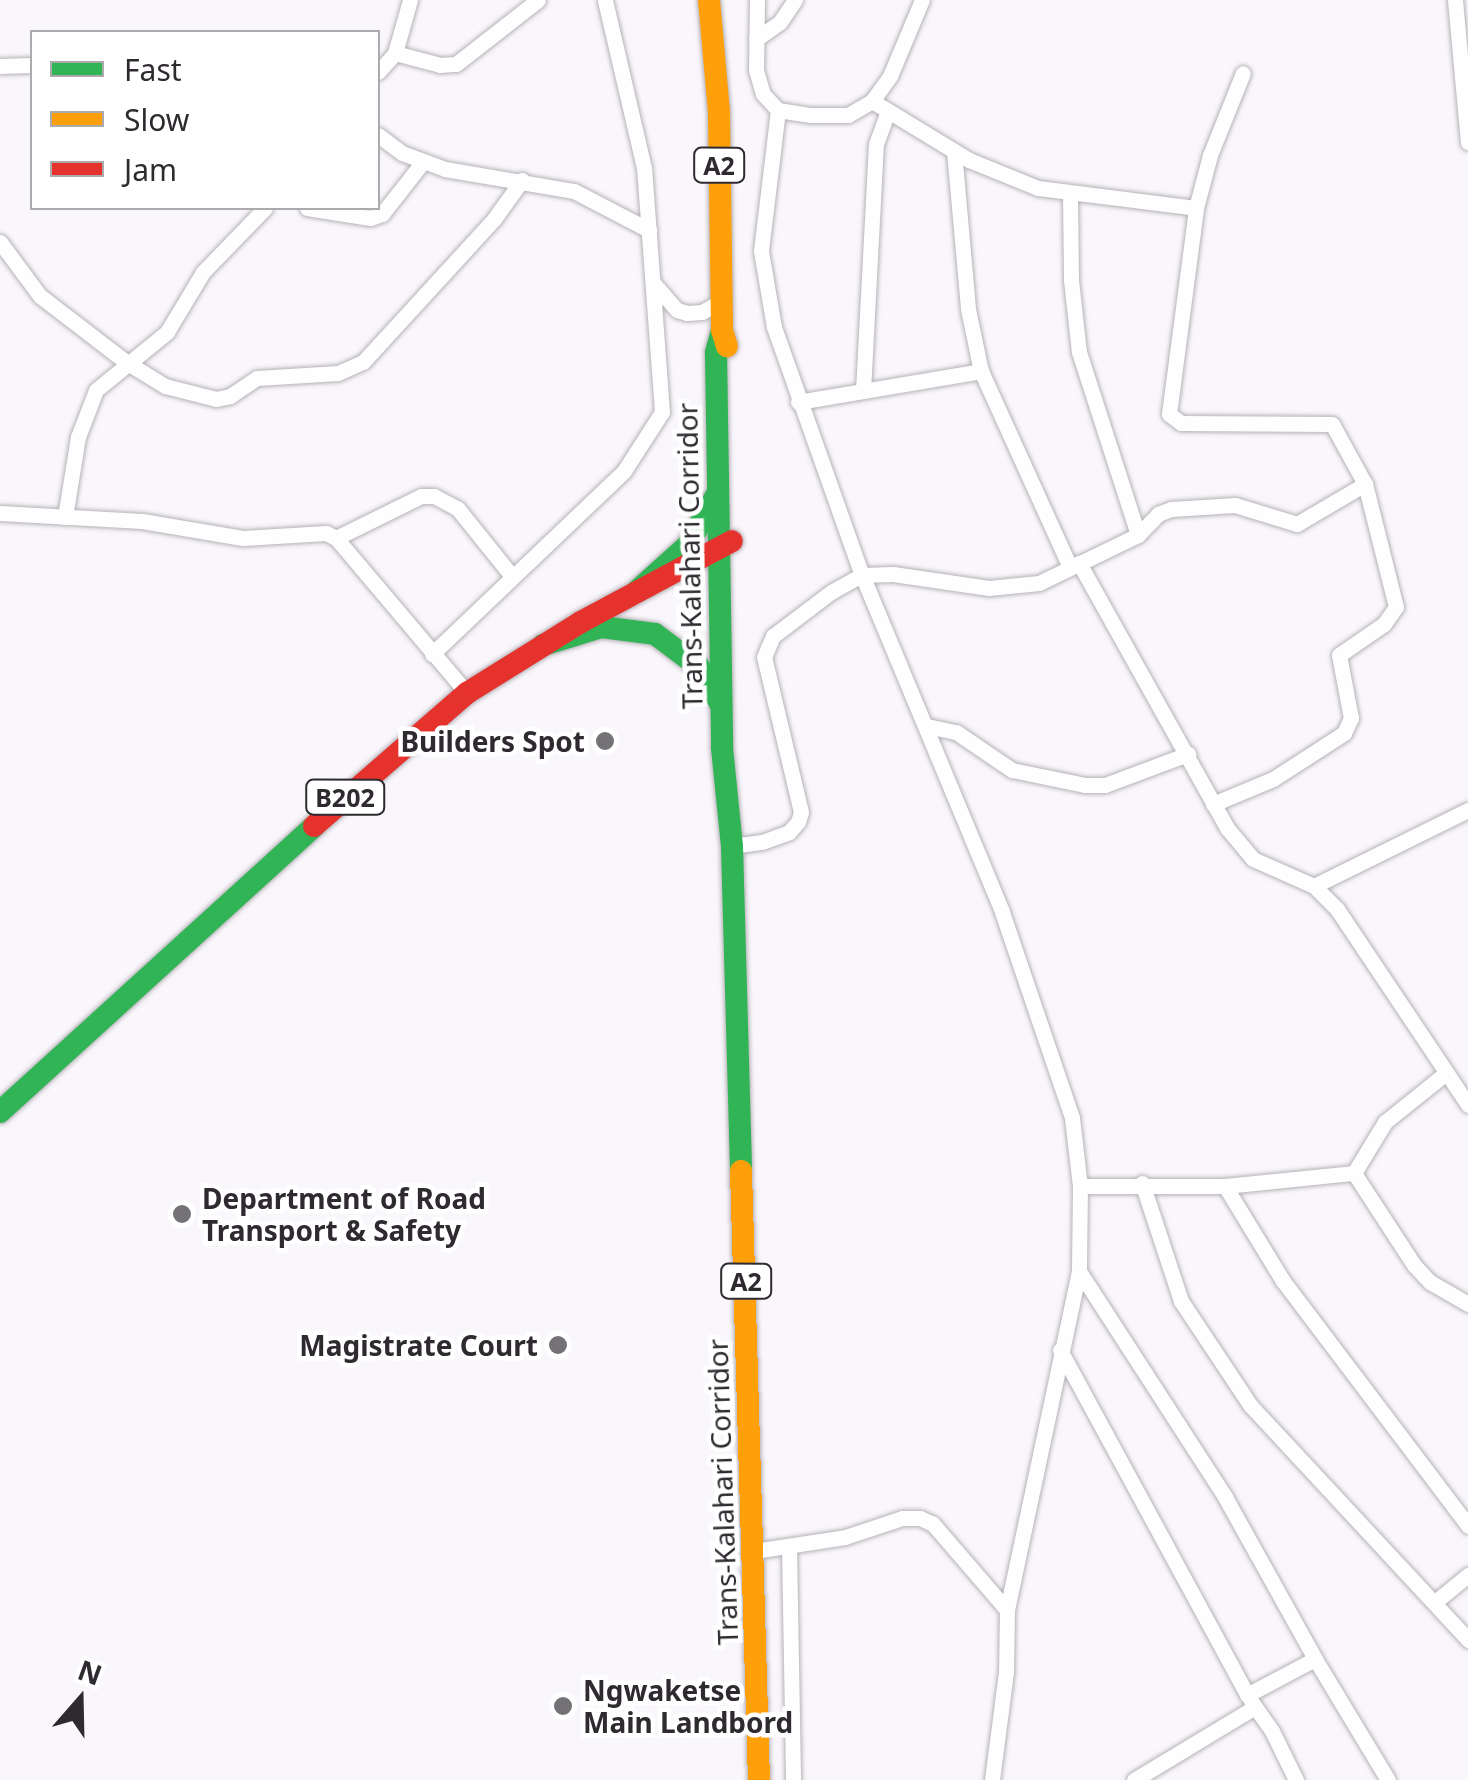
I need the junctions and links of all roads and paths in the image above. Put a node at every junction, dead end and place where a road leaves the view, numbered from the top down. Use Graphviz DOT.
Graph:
graph roads {
  1 [pos="410,0"];
  2 [pos="538,0"];
  3 [pos="605,0"];
  4 [pos="710,0"];
  5 [pos="757,0"];
  6 [pos="795,0"];
  7 [pos="922,0"];
  8 [pos="1455,0"];
  9 [pos="756,39"];
  10 [pos="395,53"];
  11 [pos="0,66"];
  12 [pos="30,66"];
  13 [pos="380,70"];
  14 [pos="1243,73"];
  15 [pos="872,101"];
  16 [pos="778,110"];
  17 [pos="888,110"];
  18 [pos="380,136"];
  19 [pos="1468,142"];
  20 [pos="954,152"];
  21 [pos="422,162"];
  22 [pos="522,180"];
  23 [pos="1070,195"];
  24 [pos="1196,208"];
  25 [pos="263,210"];
  26 [pos="320,210"];
  27 [pos="649,230"];
  28 [pos="0,242"];
  29 [pos="654,284"];
  30 [pos="721,301"];
  31 [pos="722,330"];
  32 [pos="126,362"];
  33 [pos="981,371"];
  34 [pos="863,391"];
  35 [pos="798,402"];
  36 [pos="1365,484"];
  37 [pos="720,488"];
  38 [pos="4,516"];
  39 [pos="65,517"];
  40 [pos="1138,535"];
  41 [pos="336,538"];
  42 [pos="726,544"];
  43 [pos="1075,565"];
  44 [pos="510,575"];
  45 [pos="862,575"];
  46 [pos="636,592"];
  47 [pos="543,645"];
  48 [pos="432,654"];
  49 [pos="467,693"];
  50 [pos="722,707"];
  51 [pos="927,726"];
  52 [pos="1188,754"];
  53 [pos="728,782"];
  54 [pos="1213,804"];
  55 [pos="1468,810"];
  56 [pos="732,846"];
  57 [pos="1314,886"];
  58 [pos="1446,1074"];
  59 [pos="1468,1105"];
  60 [pos="0,1112"];
  61 [pos="1354,1173"];
  62 [pos="1142,1183"];
  63 [pos="1080,1186"];
  64 [pos="1225,1186"];
  65 [pos="1079,1271"];
  66 [pos="1468,1304"];
  67 [pos="1060,1350"];
  68 [pos="1468,1526"];
  69 [pos="788,1546"];
  70 [pos="754,1551"];
  71 [pos="1468,1575"];
  72 [pos="1435,1602"];
  73 [pos="1007,1610"];
  74 [pos="1468,1640"];
  75 [pos="1315,1659"];
  76 [pos="1251,1701"];
  77 [pos="760,1780"];
  78 [pos="793,1780"];
  79 [pos="992,1780"];
  80 [pos="1134,1780"];
  81 [pos="1296,1780"];
  82 [pos="1388,1780"];
  1 -- 10 [label="street"];
  2 -- 10 [label="street"];
  3 -- 27 [label="street"];
  4 -- 30 [label="main road, Trans-Kalahari Corridor / A2"];
  5 -- 9 [label="street"];
  6 -- 9 [label="street"];
  7 -- 15 [label="street"];
  8 -- 19 [label="street"];
  9 -- 16 [label="street"];
  10 -- 13 [label="street"];
  11 -- 12 [label="street"];
  14 -- 24 [label="street"];
  15 -- 16 [label="street"];
  15 -- 17 [label="street"];
  16 -- 35 [label="street"];
  17 -- 20 [label="street"];
  17 -- 34 [label="street"];
  18 -- 21 [label="street"];
  20 -- 23 [label="street"];
  20 -- 33 [label="street"];
  21 -- 22 [label="street"];
  21 -- 26 [label="street"];
  22 -- 27 [label="street"];
  22 -- 32 [label="street"];
  23 -- 24 [label="street"];
  23 -- 40 [label="street"];
  24 -- 36 [label="street"];
  25 -- 32 [label="street"];
  27 -- 29 [label="street"];
  28 -- 32 [label="street"];
  29 -- 30 [label="street"];
  29 -- 44 [label="street"];
  30 -- 31 [label="main road, Trans-Kalahari Corridor / A2"];
  31 -- 37 [label="main road, Trans-Kalahari Corridor / A2"];
  31 -- 42 [label="main road, Trans-Kalahari Corridor / A2"];
  32 -- 39 [label="street"];
  33 -- 34 [label="street"];
  33 -- 43 [label="street"];
  34 -- 35 [label="street"];
  35 -- 45 [label="street"];
  36 -- 40 [label="street"];
  36 -- 54 [label="street"];
  37 -- 42 [label="main road, Trans-Kalahari Corridor / A2"];
  37 -- 46 [label="main road"];
  38 -- 39 [label="street"];
  39 -- 41 [label="street"];
  40 -- 43 [label="street"];
  41 -- 44 [label="street"];
  41 -- 48 [label="street"];
  42 -- 46 [label="main road, B202"];
  42 -- 50 [label="main road, Trans-Kalahari Corridor / A2"];
  42 -- 53 [label="main road, Trans-Kalahari Corridor / A2"];
  43 -- 45 [label="street"];
  43 -- 52 [label="street"];
  44 -- 48 [label="street"];
  45 -- 51 [label="street"];
  45 -- 56 [label="street"];
  46 -- 47 [label="main road, B202"];
  47 -- 49 [label="main road, B202"];
  47 -- 50 [label="main road"];
  48 -- 49 [label="street"];
  49 -- 60 [label="main road, B202"];
  50 -- 53 [label="main road, Trans-Kalahari Corridor / A2"];
  51 -- 52 [label="street"];
  51 -- 63 [label="street"];
  52 -- 54 [label="street"];
  53 -- 56 [label="main road, Trans-Kalahari Corridor / A2"];
  54 -- 57 [label="street"];
  55 -- 57 [label="street"];
  56 -- 70 [label="main road, Trans-Kalahari Corridor / A2"];
  57 -- 58 [label="street"];
  58 -- 59 [label="street"];
  58 -- 61 [label="street"];
  61 -- 64 [label="street"];
  61 -- 66 [label="street"];
  62 -- 63 [label="street"];
  62 -- 64 [label="street"];
  62 -- 72 [label="street"];
  63 -- 65 [label="street"];
  64 -- 68 [label="street"];
  65 -- 67 [label="street"];
  65 -- 75 [label="street"];
  67 -- 73 [label="street"];
  67 -- 76 [label="street"];
  69 -- 70 [label="street"];
  69 -- 73 [label="street"];
  69 -- 78 [label="street"];
  70 -- 77 [label="main road, Trans-Kalahari Corridor / A2"];
  71 -- 72 [label="street"];
  72 -- 74 [label="street"];
  73 -- 79 [label="street"];
  75 -- 76 [label="street"];
  75 -- 82 [label="street"];
  76 -- 80 [label="street"];
  76 -- 81 [label="street"];
}
